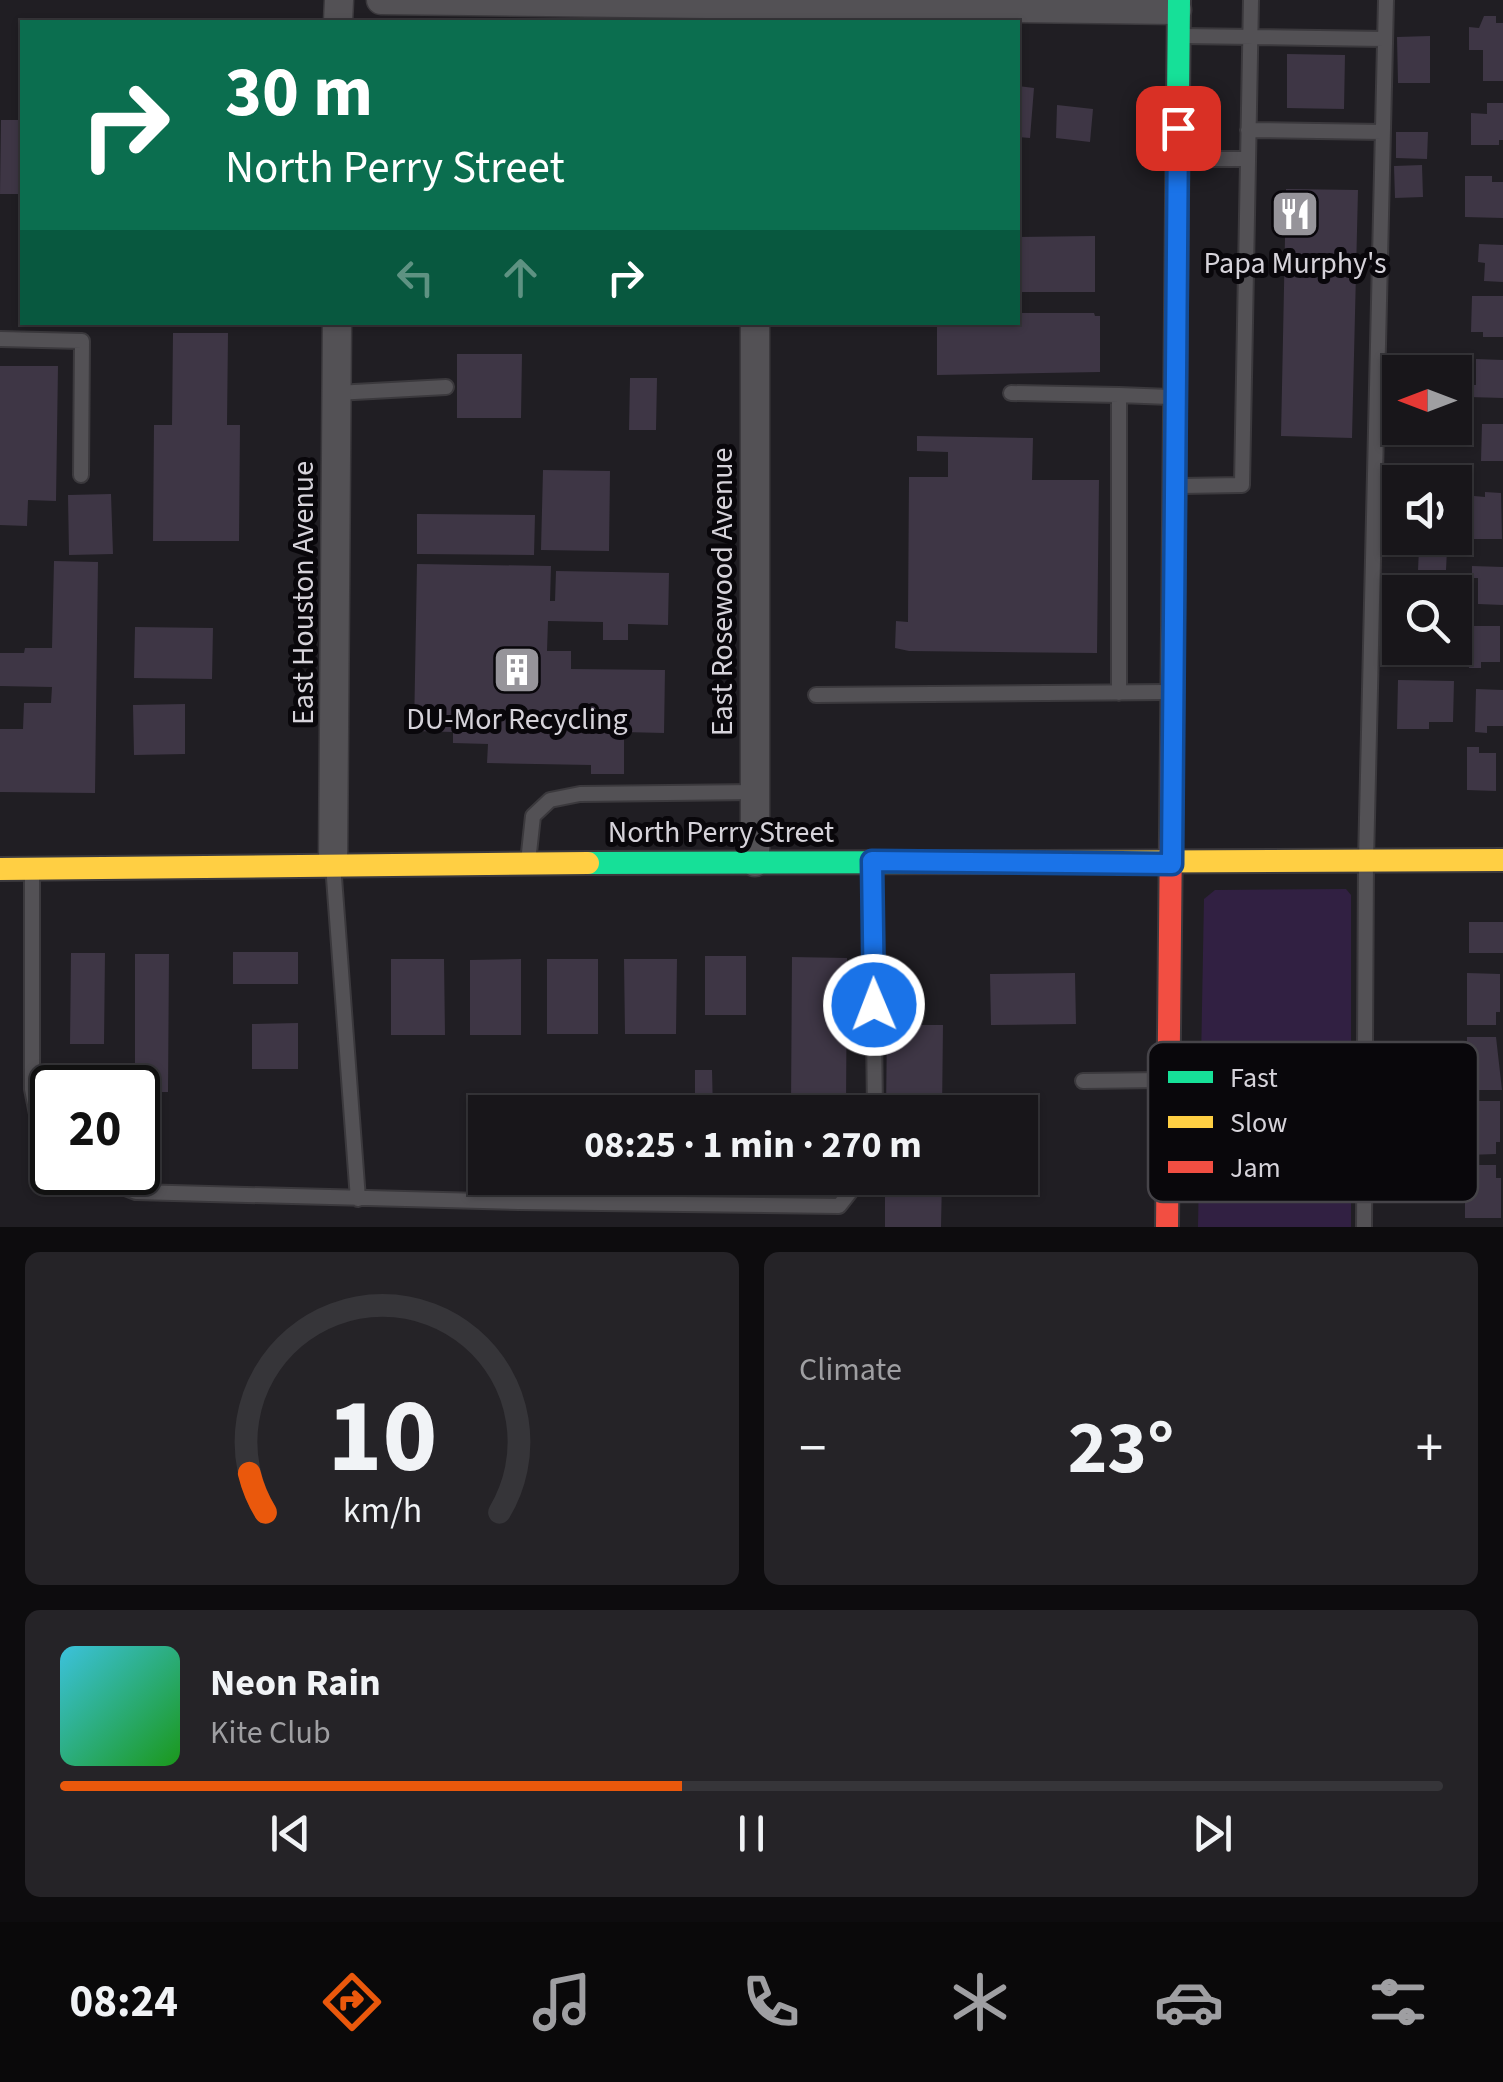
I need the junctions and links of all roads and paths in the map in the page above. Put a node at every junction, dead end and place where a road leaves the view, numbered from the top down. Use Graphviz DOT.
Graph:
graph roads {
  1 [pos="381,0"];
  2 [pos="1250,0"];
  3 [pos="1386,0"];
  4 [pos="755,9"];
  5 [pos="1178,15"];
  6 [pos="1250,36"];
  7 [pos="1384,38"];
  8 [pos="1248,130"];
  9 [pos="1382,132"];
  10 [pos="1178,159"];
  11 [pos="1248,159"];
  12 [pos="337,325"];
  13 [pos="755,325"];
  14 [pos="0,339"];
  15 [pos="446,387"];
  16 [pos="336,393"];
  17 [pos="1010,393"];
  18 [pos="1119,395"];
  19 [pos="1176,397"];
  20 [pos="80,475"];
  21 [pos="1175,486"];
  22 [pos="1172,692"];
  23 [pos="1119,693"];
  24 [pos="816,695"];
  25 [pos="755,792"];
  26 [pos="1503,860"];
  27 [pos="872,861"];
  28 [pos="755,862"];
  29 [pos="1366,862"];
  30 [pos="528,863"];
  31 [pos="334,864"];
  32 [pos="1172,864"];
  33 [pos="0,869"];
  34 [pos="32,869"];
  35 [pos="1170,1042"];
  36 [pos="1365,1042"];
  37 [pos="32,1065"];
  38 [pos="1148,1080"];
  39 [pos="1083,1081"];
  40 [pos="875,1095"];
  41 [pos="160,1193"];
  42 [pos="848,1195"];
  43 [pos="358,1199"];
  44 [pos="1167,1202"];
  45 [pos="1364,1202"];
  46 [pos="1167,1227"];
  47 [pos="1364,1227"];
  1 -- 4 [label="street"];
  2 -- 6 [label="lane"];
  3 -- 7 [label="lane"];
  4 -- 5 [label="street"];
  5 -- 6 [label="lane"];
  5 -- 10 [label="street"];
  6 -- 7 [label="lane"];
  6 -- 8 [label="lane"];
  7 -- 9 [label="lane"];
  8 -- 9 [label="lane"];
  8 -- 11 [label="lane"];
  9 -- 29 [label="lane"];
  10 -- 11 [label="lane"];
  10 -- 19 [label="street"];
  11 -- 21 [label="lane"];
  12 -- 16 [label="street, East Houston Avenue"];
  13 -- 25 [label="street, East Rosewood Avenue"];
  14 -- 20 [label="lane"];
  15 -- 16 [label="lane"];
  16 -- 31 [label="street, East Houston Avenue"];
  17 -- 18 [label="lane"];
  18 -- 19 [label="lane"];
  18 -- 23 [label="lane"];
  19 -- 21 [label="street"];
  21 -- 22 [label="street"];
  22 -- 23 [label="lane"];
  22 -- 32 [label="street"];
  23 -- 24 [label="lane"];
  25 -- 28 [label="street, East Rosewood Avenue"];
  25 -- 30 [label="lane"];
  26 -- 29 [label="street, North Perry Street"];
  27 -- 28 [label="street, North Perry Street"];
  27 -- 32 [label="street, North Perry Street"];
  27 -- 40 [label="lane"];
  28 -- 30 [label="street, North Perry Street"];
  29 -- 32 [label="street, North Perry Street"];
  29 -- 36 [label="lane"];
  30 -- 31 [label="street, North Perry Street"];
  31 -- 34 [label="street, North Perry Street"];
  31 -- 43 [label="lane"];
  32 -- 35 [label="street"];
  33 -- 34 [label="street, North Perry Street"];
  34 -- 37 [label="lane"];
  38 -- 39 [label="lane"];
  41 -- 43 [label="lane"];
  42 -- 43 [label="lane"];
  44 -- 46 [label="street"];
  45 -- 47 [label="lane"];
}
